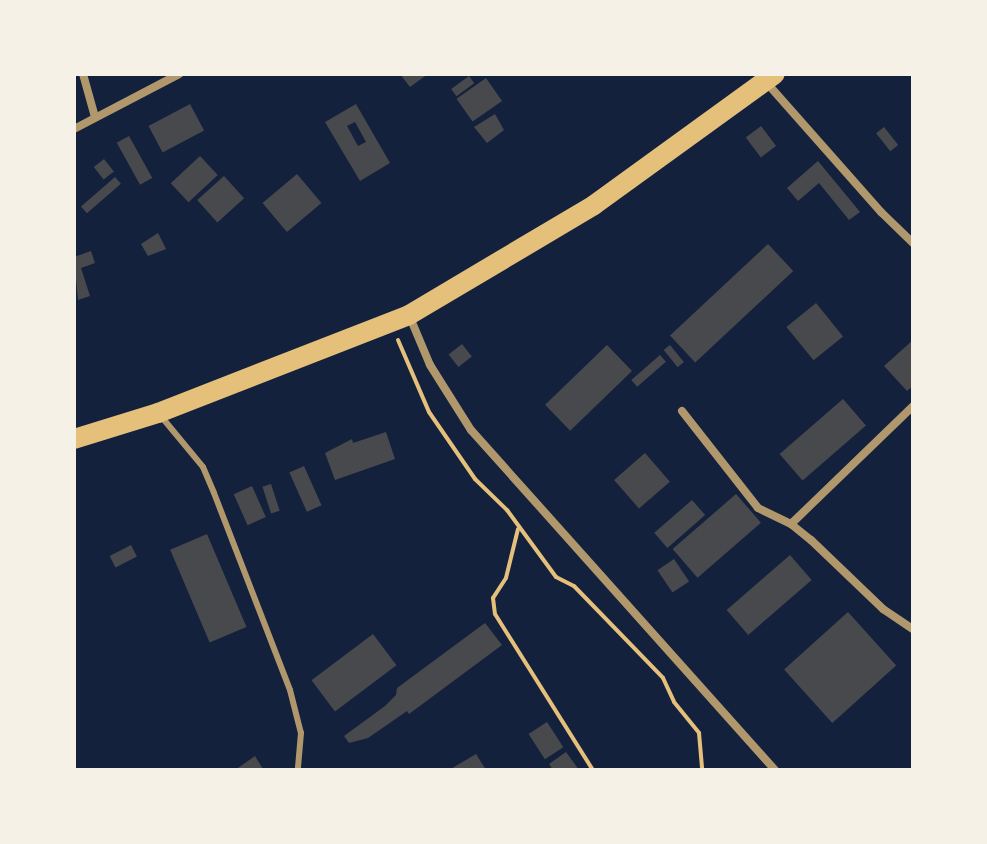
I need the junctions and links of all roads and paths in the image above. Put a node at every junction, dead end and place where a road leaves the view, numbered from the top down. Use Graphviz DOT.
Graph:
graph roads {
  1 [pos="83,74"];
  2 [pos="179,74"];
  3 [pos="770,78"];
  4 [pos="95,117"];
  5 [pos="74,129"];
  6 [pos="913,243"];
  7 [pos="400,319"];
  8 [pos="913,406"];
  9 [pos="682,411"];
  10 [pos="158,413"];
  11 [pos="74,439"];
  12 [pos="791,524"];
  13 [pos="518,529"];
  14 [pos="913,629"];
  15 [pos="298,770"];
  16 [pos="593,770"];
  17 [pos="702,770"];
  18 [pos="775,770"];
  1 -- 4 [label="street"];
  2 -- 4 [label="street"];
  3 -- 6 [label="street"];
  3 -- 7 [label="main road"];
  4 -- 5 [label="street"];
  7 -- 10 [label="main road"];
  7 -- 13 [label="path"];
  7 -- 18 [label="street"];
  8 -- 12 [label="street"];
  9 -- 12 [label="street"];
  10 -- 11 [label="main road"];
  10 -- 15 [label="lane"];
  12 -- 14 [label="street"];
  13 -- 16 [label="path"];
  13 -- 17 [label="path"];
}
